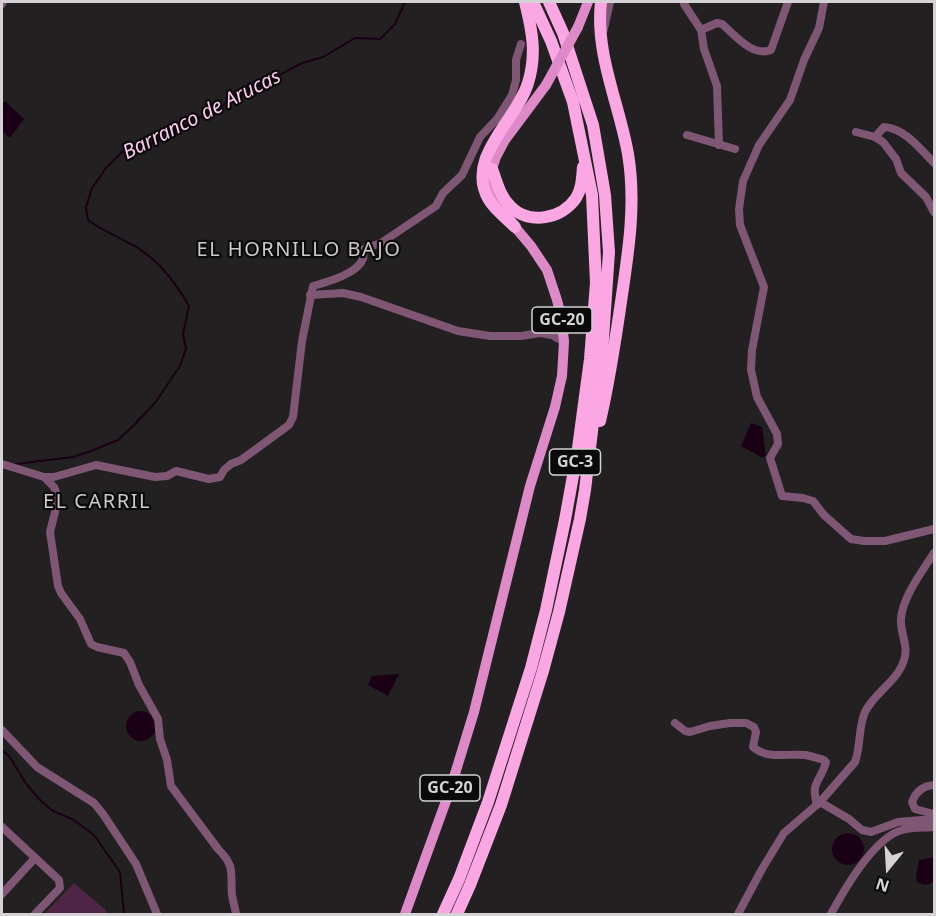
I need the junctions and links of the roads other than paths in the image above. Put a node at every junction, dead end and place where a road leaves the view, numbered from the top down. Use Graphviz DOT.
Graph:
graph roads {
  1 [pos="525,2"];
  2 [pos="532,2"];
  3 [pos="549,2"];
  4 [pos="588,2"];
  5 [pos="601,2"];
  6 [pos="610,2"];
  7 [pos="685,2"];
  8 [pos="788,2"];
  9 [pos="824,2"];
  10 [pos="700,30"];
  11 [pos="521,44"];
  12 [pos="602,47"];
  13 [pos="856,132"];
  14 [pos="687,135"];
  15 [pos="875,137"];
  16 [pos="719,145"];
  17 [pos="583,147"];
  18 [pos="735,149"];
  19 [pos="934,164"];
  20 [pos="492,169"];
  21 [pos="934,212"];
  22 [pos="514,226"];
  23 [pos="310,295"];
  24 [pos="562,320"];
  25 [pos="540,333"];
  26 [pos="564,342"];
  27 [pos="2,464"];
  28 [pos="44,477"];
  29 [pos="585,490"];
  30 [pos="934,529"];
  31 [pos="934,553"];
  32 [pos="675,723"];
  33 [pos="2,730"];
  34 [pos="934,785"];
  35 [pos="818,804"];
  36 [pos="934,814"];
  37 [pos="934,819"];
  38 [pos="934,827"];
  39 [pos="2,829"];
  40 [pos="35,858"];
  41 [pos="2,894"];
  42 [pos="36,915"];
  43 [pos="157,915"];
  44 [pos="236,915"];
  45 [pos="405,915"];
  46 [pos="443,915"];
  47 [pos="457,915"];
  48 [pos="738,915"];
  49 [pos="831,915"];
  1 -- 22 [label="highway"];
  2 -- 17 [label="highway, GC-3"];
  3 -- 29 [label="highway, GC-3"];
  4 -- 20 [label="main road, bridge"];
  5 -- 12 [label="highway"];
  6 -- 12 [label="street"];
  7 -- 10 [label="street"];
  8 -- 10 [label="street"];
  9 -- 30 [label="street"];
  10 -- 16 [label="street"];
  11 -- 23 [label="street"];
  12 -- 29 [label="highway"];
  13 -- 15 [label="street"];
  14 -- 16 [label="street"];
  15 -- 19 [label="street"];
  15 -- 21 [label="street"];
  16 -- 18 [label="street"];
  17 -- 20 [label="highway"];
  17 -- 46 [label="highway, GC-3"];
  20 -- 22 [label="main road, GC-20"];
  22 -- 24 [label="main road, GC-20"];
  23 -- 25 [label="street"];
  23 -- 28 [label="street"];
  24 -- 25 [label="street"];
  24 -- 26 [label="main road, GC-20"];
  25 -- 26 [label="street"];
  26 -- 45 [label="main road, GC-20"];
  27 -- 28 [label="street"];
  28 -- 44 [label="street"];
  29 -- 47 [label="highway, GC-3"];
  31 -- 35 [label="street"];
  32 -- 35 [label="street"];
  33 -- 43 [label="street"];
  34 -- 36 [label="street"];
  35 -- 37 [label="street"];
  35 -- 48 [label="street"];
  38 -- 49 [label="street"];
  39 -- 40 [label="street"];
  40 -- 41 [label="street"];
  40 -- 42 [label="street"];
}
